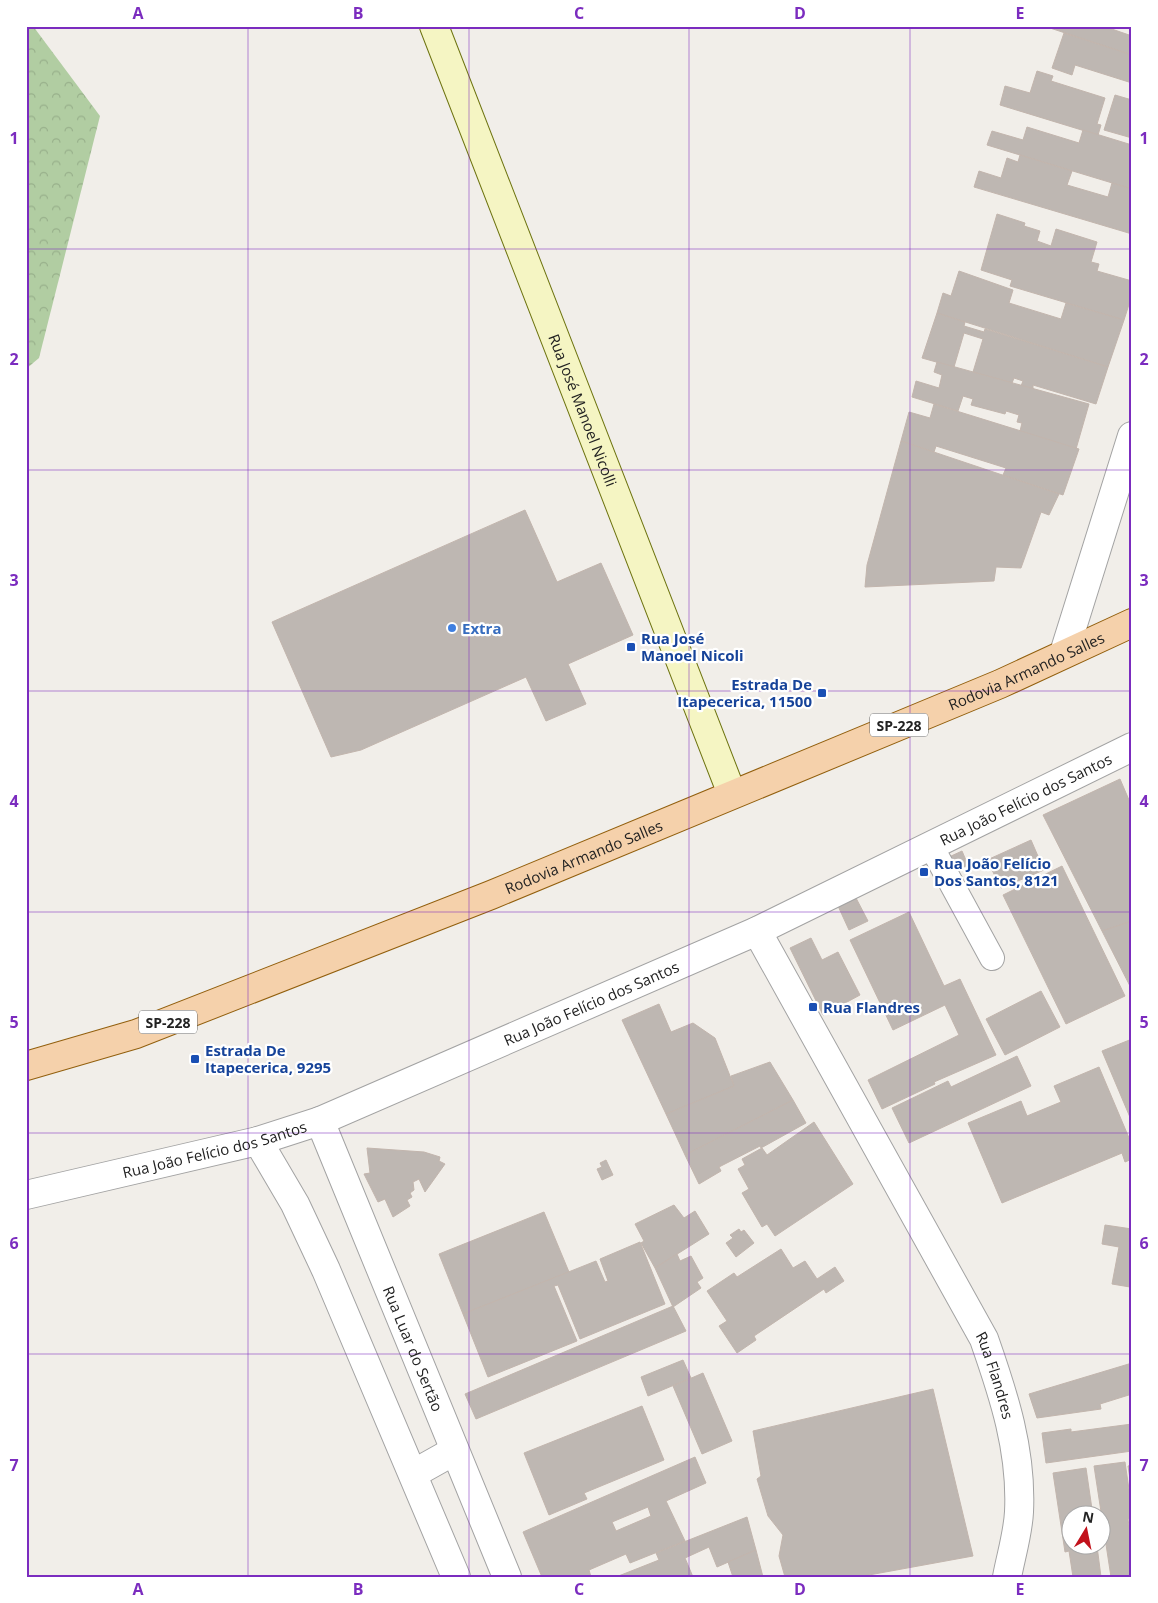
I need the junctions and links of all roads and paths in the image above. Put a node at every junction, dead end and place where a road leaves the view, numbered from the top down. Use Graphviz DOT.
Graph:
graph roads {
  1 [pos="434,26"];
  2 [pos="1132,436"];
  3 [pos="1132,623"];
  4 [pos="1064,653"];
  5 [pos="1132,747"];
  6 [pos="732,794"];
  7 [pos="931,846"];
  8 [pos="757,931"];
  9 [pos="992,958"];
  10 [pos="26,1066"];
  11 [pos="320,1121"];
  12 [pos="258,1142"];
  13 [pos="26,1195"];
  14 [pos="454,1451"];
  15 [pos="413,1474"];
  16 [pos="456,1577"];
  17 [pos="507,1577"];
  18 [pos="1008,1577"];
  1 -- 6 [label="main road, Rua José Manoel Nicolli"];
  2 -- 4 [label="street"];
  3 -- 4 [label="main road, Rodovia Armando Salles / SP-228"];
  4 -- 6 [label="main road, Rodovia Armando Salles / SP-228"];
  5 -- 7 [label="street, Rua João Felício dos Santos"];
  6 -- 10 [label="main road, Rodovia Armando Salles / SP-228"];
  7 -- 8 [label="street, Rua João Felício dos Santos"];
  7 -- 9 [label="lane"];
  8 -- 11 [label="street, Rua João Felício dos Santos"];
  8 -- 18 [label="street, Rua Flandres"];
  11 -- 12 [label="street, Rua João Felício dos Santos"];
  11 -- 14 [label="street, Rua Luar do Sertão"];
  12 -- 13 [label="street, Rua João Felício dos Santos"];
  12 -- 15 [label="street"];
  14 -- 15 [label="street"];
  14 -- 17 [label="street, Rua Luar do Sertão"];
  15 -- 16 [label="street"];
}
